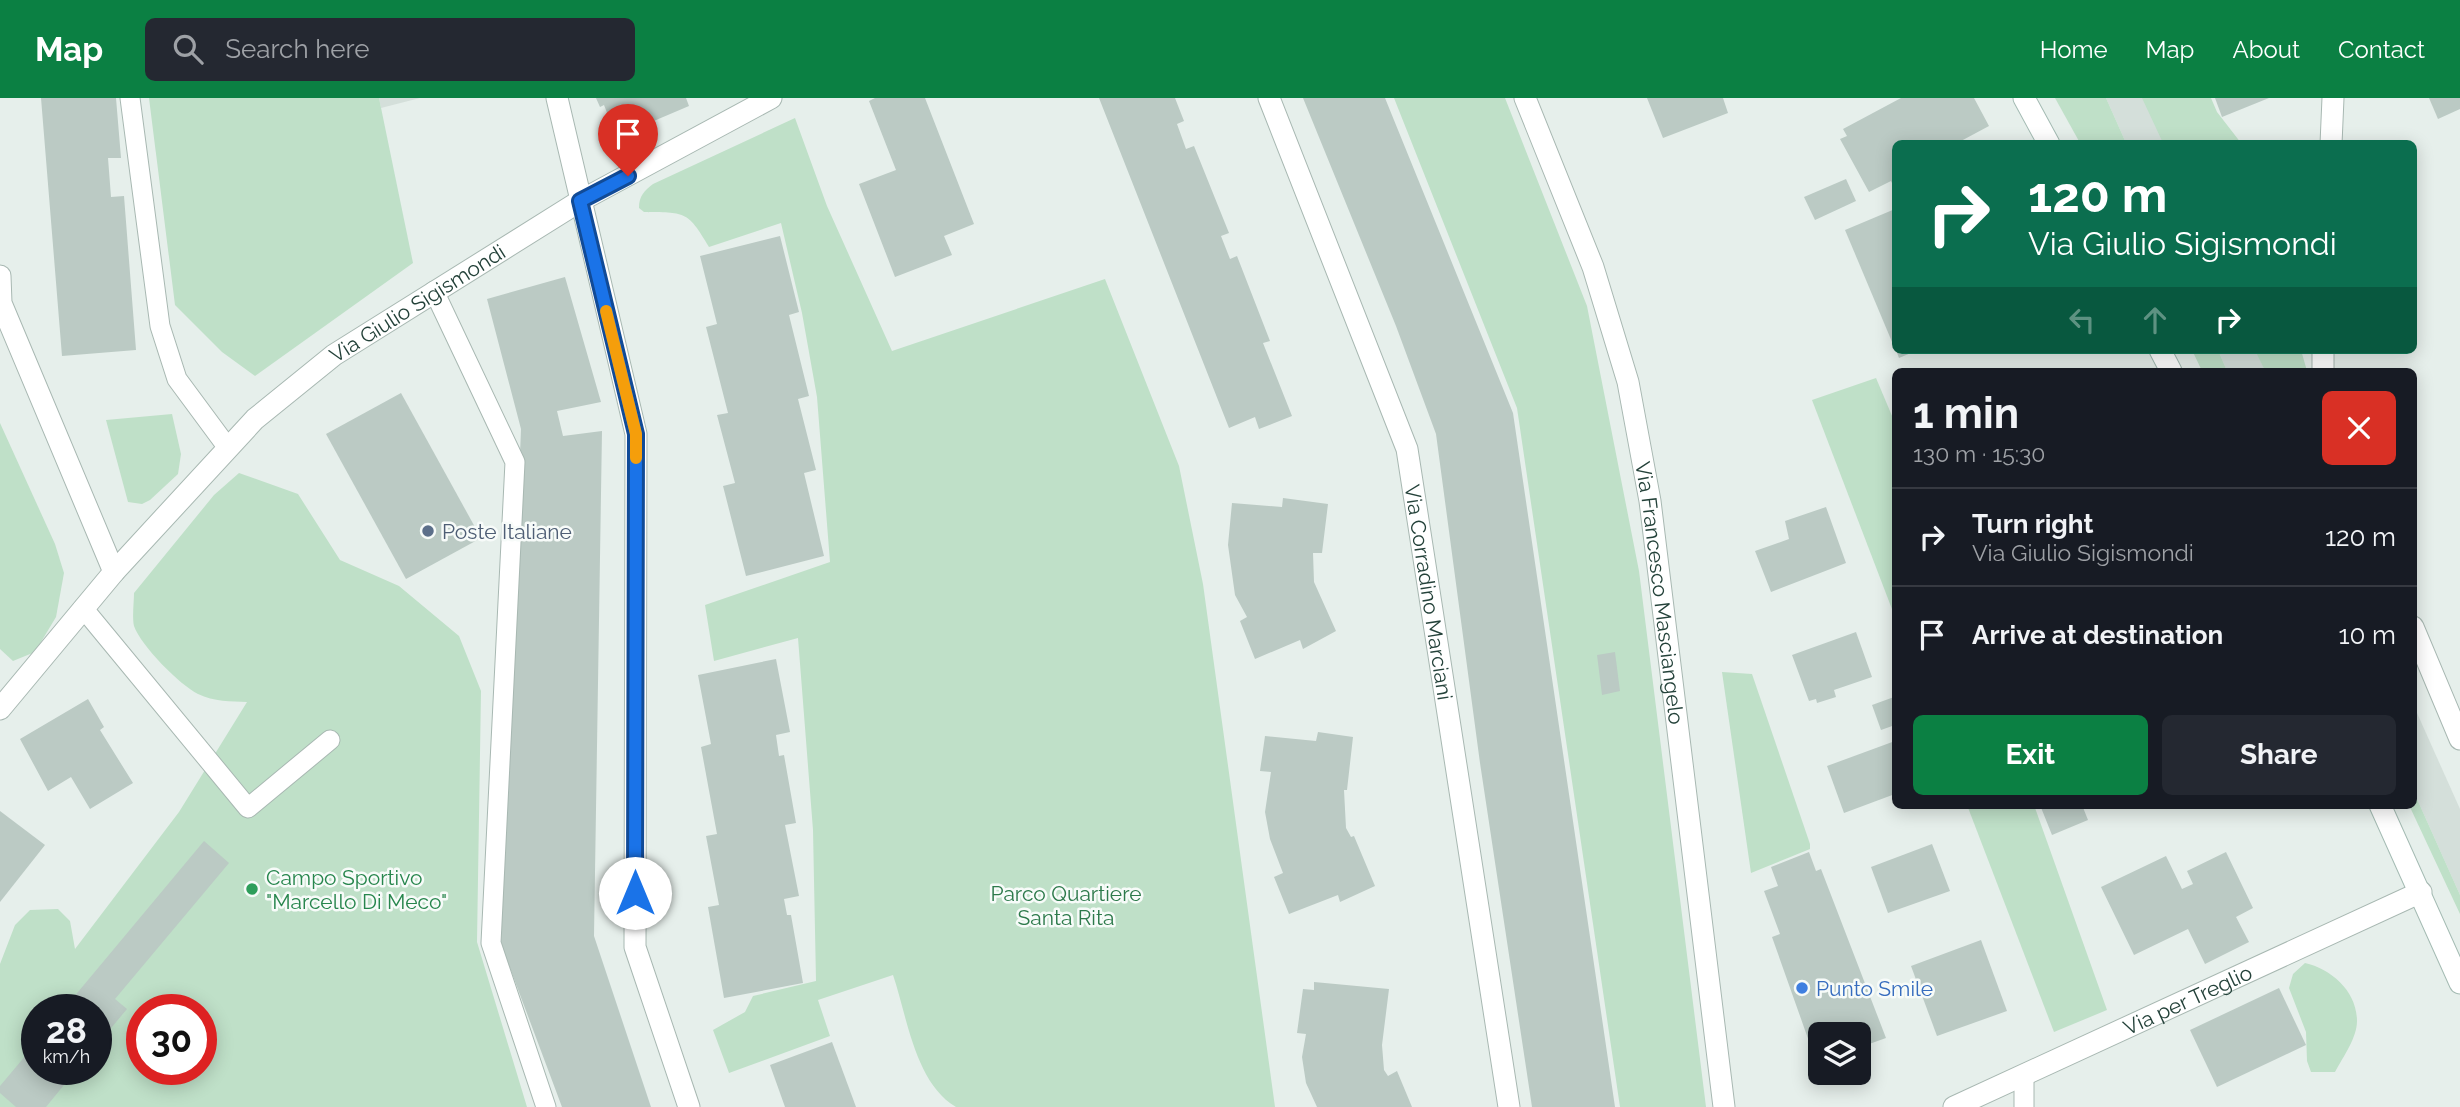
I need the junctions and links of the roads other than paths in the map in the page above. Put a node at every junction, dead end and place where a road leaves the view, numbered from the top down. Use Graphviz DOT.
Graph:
graph roads {
  1 [pos="130,98"];
  2 [pos="557,98"];
  3 [pos="771,98"];
  4 [pos="1269,98"];
  5 [pos="1525,98"];
  6 [pos="2024,98"];
  7 [pos="2333,98"];
  8 [pos="2047,140"];
  9 [pos="2331,140"];
  10 [pos="580,201"];
  11 [pos="0,275"];
  12 [pos="434,291"];
  13 [pos="228,448"];
  14 [pos="114,572"];
  15 [pos="83,608"];
  16 [pos="2417,637"];
  17 [pos="0,709"];
  18 [pos="2460,739"];
  19 [pos="330,740"];
  20 [pos="2382,809"];
  21 [pos="2421,892"];
  22 [pos="2460,983"];
  23 [pos="2024,1075"];
  24 [pos="546,1107"];
  25 [pos="689,1107"];
  26 [pos="1509,1107"];
  27 [pos="1724,1107"];
  28 [pos="1954,1107"];
  29 [pos="2024,1107"];
  1 -- 13 [label="lane"];
  2 -- 10 [label="street"];
  3 -- 10 [label="street, Via Giulio Sigismondi"];
  4 -- 26 [label="street, Via Corradino Marciani"];
  5 -- 27 [label="street, Via Francesco Masciangelo"];
  6 -- 8 [label="street"];
  7 -- 9 [label="street"];
  10 -- 12 [label="street, Via Giulio Sigismondi"];
  10 -- 25 [label="street"];
  11 -- 14 [label="street"];
  12 -- 13 [label="street, Via Giulio Sigismondi"];
  12 -- 24 [label="lane"];
  13 -- 14 [label="street, Via Giulio Sigismondi"];
  14 -- 15 [label="street, Via Giulio Sigismondi"];
  15 -- 17 [label="street, Via Giulio Sigismondi"];
  15 -- 19 [label="lane"];
  16 -- 18 [label="street"];
  20 -- 21 [label="street"];
  21 -- 22 [label="street"];
  21 -- 23 [label="street, Via per Treglio"];
  23 -- 28 [label="street, Via per Treglio"];
  23 -- 29 [label="lane"];
}
